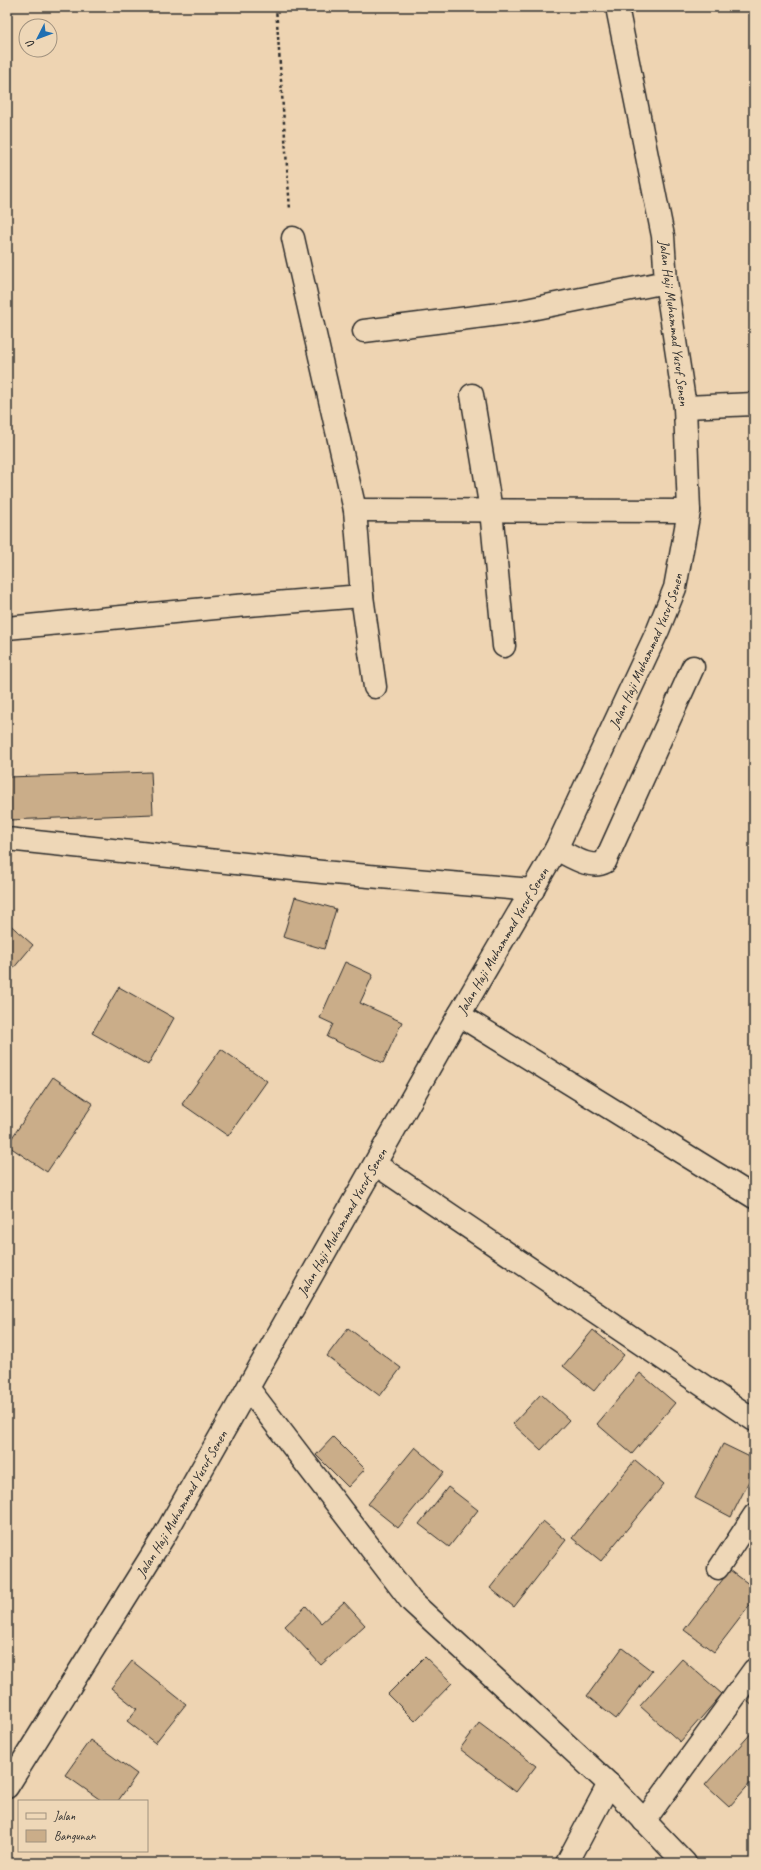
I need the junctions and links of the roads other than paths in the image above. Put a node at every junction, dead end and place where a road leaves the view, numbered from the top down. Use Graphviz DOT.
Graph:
graph roads {
  1 [pos="617,7"];
  2 [pos="293,238"];
  3 [pos="666,282"];
  4 [pos="364,331"];
  5 [pos="472,395"];
  6 [pos="754,404"];
  7 [pos="685,407"];
  8 [pos="355,510"];
  9 [pos="491,510"];
  10 [pos="690,511"];
  11 [pos="362,596"];
  12 [pos="7,628"];
  13 [pos="504,646"];
  14 [pos="693,667"];
  15 [pos="376,687"];
  16 [pos="7,839"];
  17 [pos="556,849"];
  18 [pos="533,890"];
  19 [pos="459,1015"];
  20 [pos="374,1164"];
  21 [pos="754,1197"];
  22 [pos="248,1388"];
  23 [pos="754,1420"];
  24 [pos="754,1514"];
  25 [pos="718,1569"];
  26 [pos="754,1670"];
  27 [pos="609,1784"];
  28 [pos="7,1787"];
  29 [pos="644,1821"];
  30 [pos="567,1863"];
  31 [pos="685,1863"];
  1 -- 3 [label="street, Jalan Haji Muhammad Yusuf Senen"];
  2 -- 8 [label="street"];
  3 -- 4 [label="street"];
  3 -- 7 [label="street, Jalan Haji Muhammad Yusuf Senen"];
  5 -- 9 [label="street"];
  6 -- 7 [label="street"];
  7 -- 10 [label="street, Jalan Haji Muhammad Yusuf Senen"];
  8 -- 9 [label="street"];
  8 -- 11 [label="street"];
  9 -- 10 [label="street"];
  9 -- 13 [label="street"];
  10 -- 17 [label="street, Jalan Haji Muhammad Yusuf Senen"];
  11 -- 12 [label="street"];
  11 -- 15 [label="street"];
  14 -- 17 [label="street"];
  16 -- 18 [label="street"];
  17 -- 18 [label="street, Jalan Haji Muhammad Yusuf Senen"];
  18 -- 19 [label="street, Jalan Haji Muhammad Yusuf Senen"];
  19 -- 20 [label="street, Jalan Haji Muhammad Yusuf Senen"];
  19 -- 21 [label="street"];
  20 -- 22 [label="street, Jalan Haji Muhammad Yusuf Senen"];
  20 -- 23 [label="street"];
  22 -- 27 [label="street"];
  22 -- 28 [label="street, Jalan Haji Muhammad Yusuf Senen"];
  24 -- 25 [label="lane"];
  26 -- 29 [label="street"];
  27 -- 29 [label="street"];
  27 -- 30 [label="street"];
  29 -- 31 [label="street"];
}
